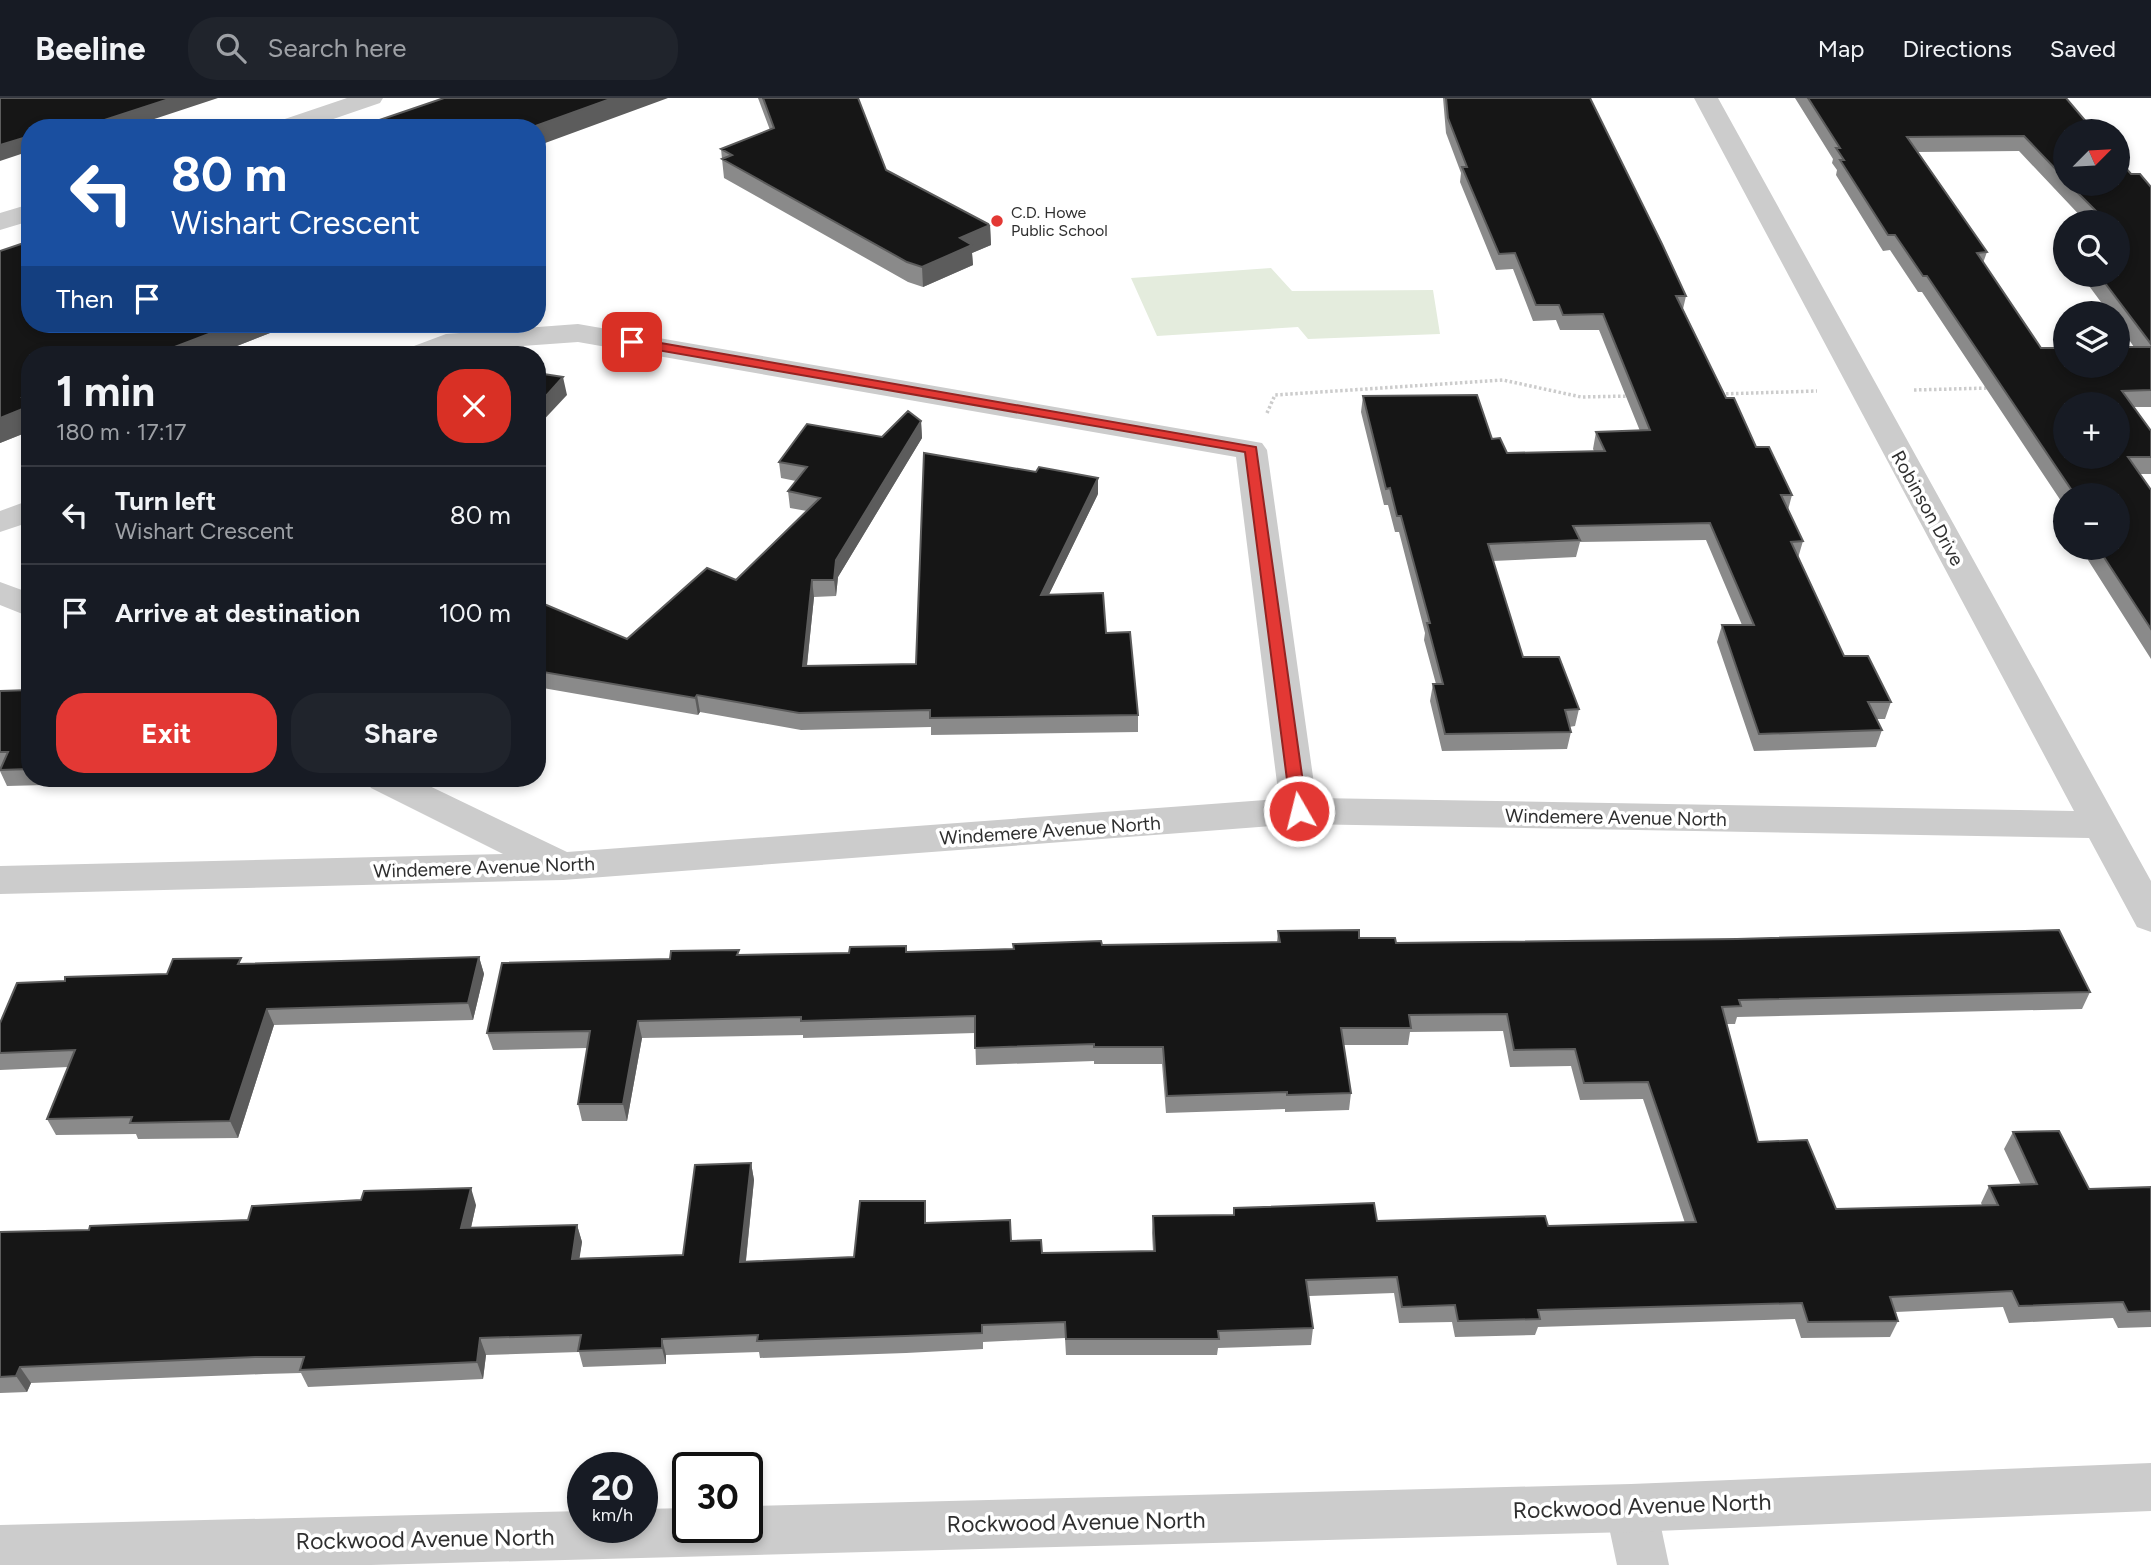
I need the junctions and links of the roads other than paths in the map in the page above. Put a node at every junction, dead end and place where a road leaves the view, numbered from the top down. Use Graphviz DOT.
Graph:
graph roads {
  1 [pos="371,98"];
  2 [pos="1706,98"];
  3 [pos="309,119"];
  4 [pos="21,215"];
  5 [pos="0,222"];
  6 [pos="438,346"];
  7 [pos="21,514"];
  8 [pos="0,522"];
  9 [pos="0,592"];
  10 [pos="21,602"];
  11 [pos="400,787"];
  12 [pos="1299,811"];
  13 [pos="2100,825"];
  14 [pos="563,866"];
  15 [pos="0,880"];
  16 [pos="2151,917"];
  17 [pos="2151,1487"];
  18 [pos="1631,1508"];
  19 [pos="0,1550"];
  20 [pos="1643,1565"];
  1 -- 3 [label="street"];
  2 -- 13 [label="street, Robinson Drive"];
  4 -- 5 [label="street"];
  6 -- 12 [label="street"];
  7 -- 8 [label="street"];
  9 -- 10 [label="street"];
  11 -- 14 [label="street"];
  12 -- 13 [label="street, Windemere Avenue North"];
  12 -- 14 [label="street, Windemere Avenue North"];
  13 -- 16 [label="street, Robinson Drive"];
  14 -- 15 [label="street, Windemere Avenue North"];
  17 -- 18 [label="street, Rockwood Avenue North"];
  18 -- 19 [label="street, Rockwood Avenue North"];
  18 -- 20 [label="street"];
}
